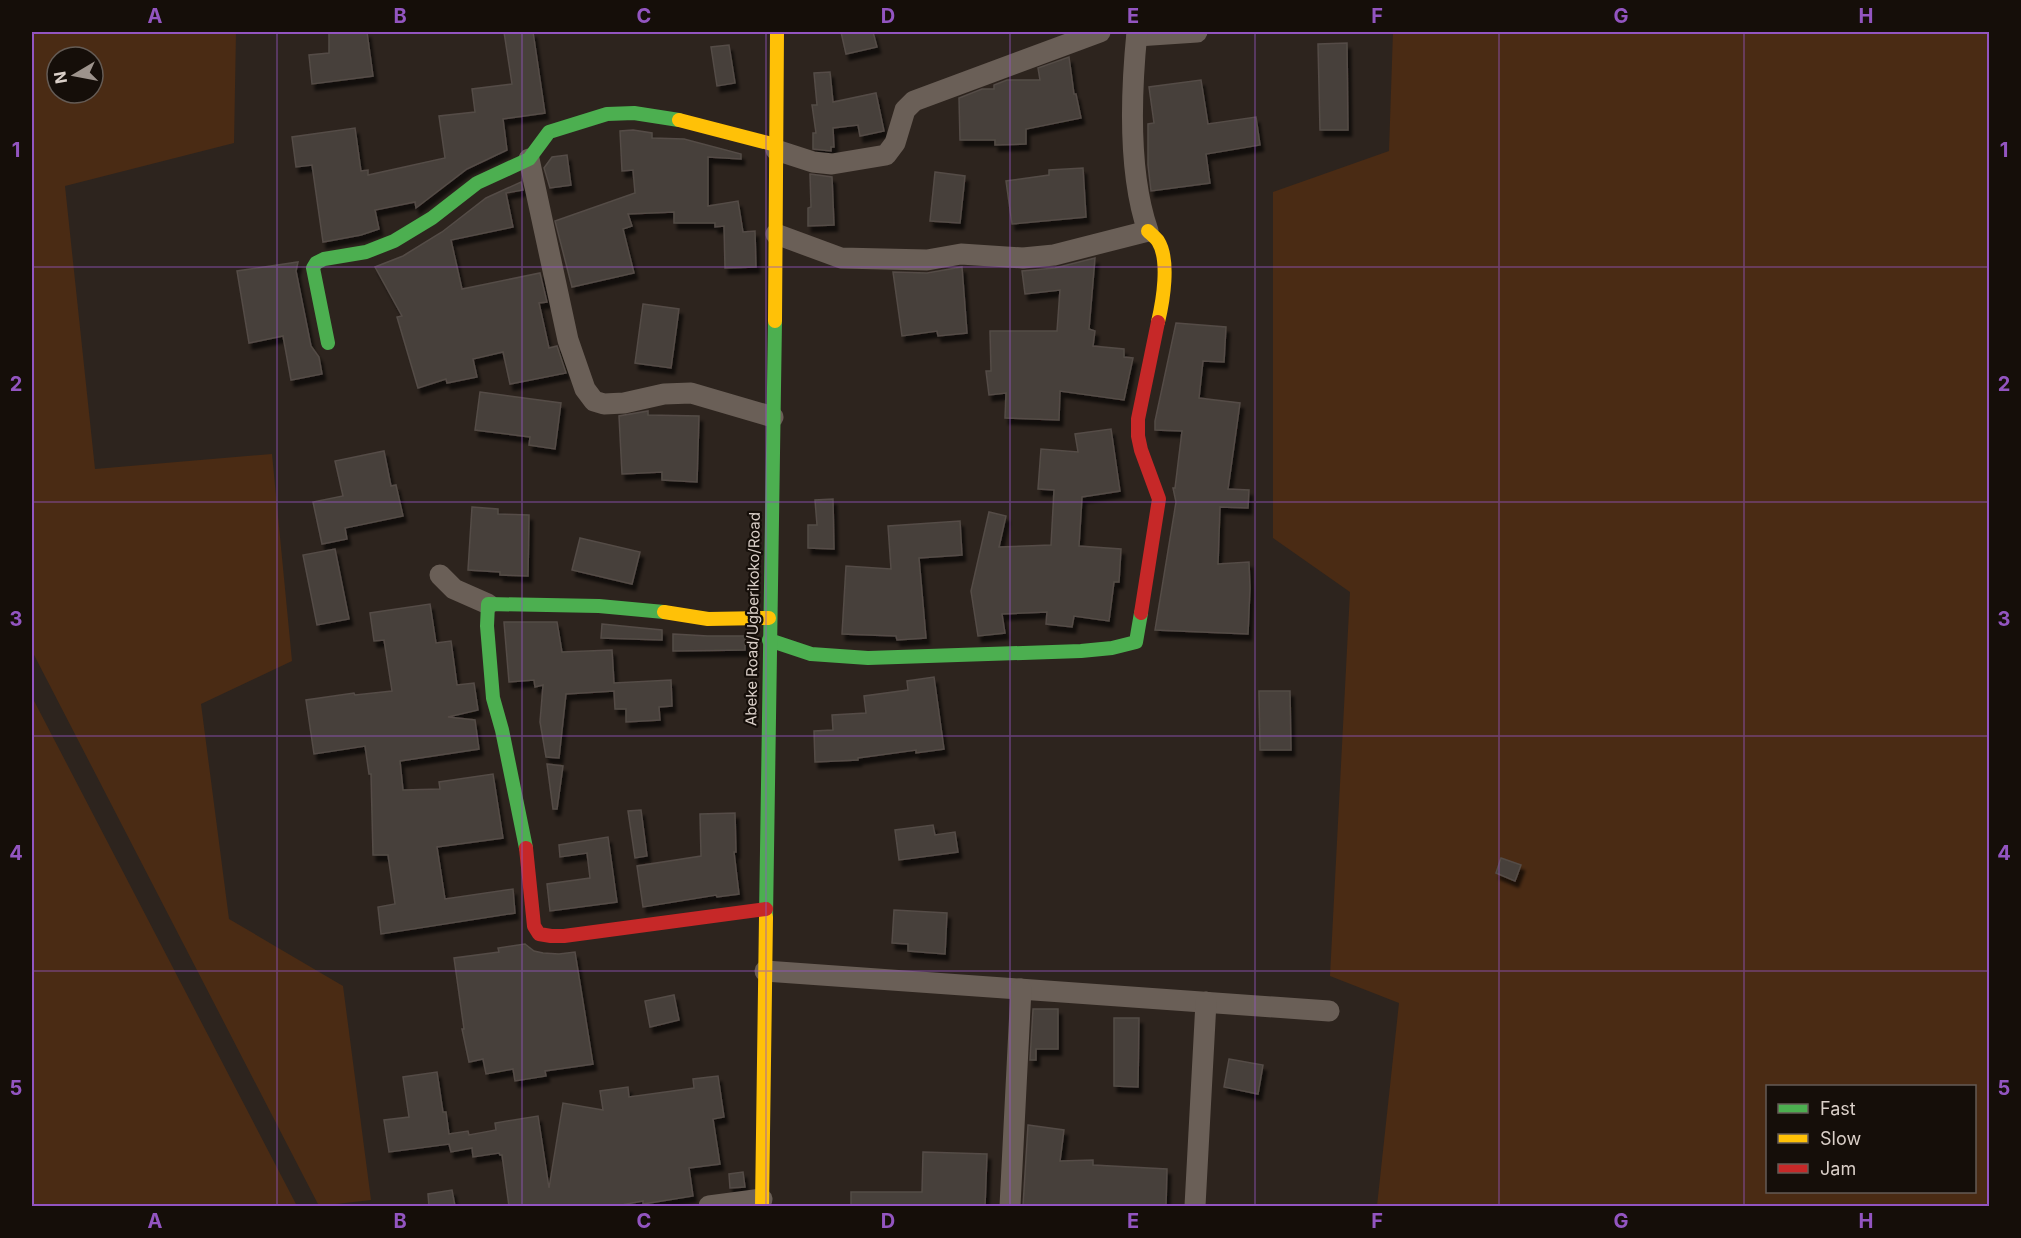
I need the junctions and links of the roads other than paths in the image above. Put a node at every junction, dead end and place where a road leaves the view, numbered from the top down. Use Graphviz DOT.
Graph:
graph roads {
  1 [pos="777,32"];
  2 [pos="1100,32"];
  3 [pos="1197,32"];
  4 [pos="1137,34"];
  5 [pos="776,147"];
  6 [pos="530,159"];
  7 [pos="1148,231"];
  8 [pos="776,234"];
  9 [pos="328,344"];
  10 [pos="773,417"];
  11 [pos="440,575"];
  12 [pos="488,604"];
  13 [pos="769,618"];
  14 [pos="769,640"];
  15 [pos="766,909"];
  16 [pos="765,971"];
  17 [pos="1021,989"];
  18 [pos="1206,1002"];
  19 [pos="1329,1011"];
  20 [pos="762,1203"];
  21 [pos="709,1206"];
  22 [pos="1010,1206"];
  23 [pos="1195,1206"];
  1 -- 5 [label="street, Abeke Road/Ugberikoko/Road"];
  2 -- 5 [label="street"];
  3 -- 4 [label="street"];
  4 -- 7 [label="street"];
  5 -- 6 [label="street"];
  5 -- 8 [label="street, Abeke Road/Ugberikoko/Road"];
  6 -- 9 [label="street"];
  6 -- 10 [label="street"];
  7 -- 8 [label="street"];
  7 -- 14 [label="street"];
  8 -- 10 [label="street, Abeke Road/Ugberikoko/Road"];
  10 -- 13 [label="street, Abeke Road/Ugberikoko/Road"];
  11 -- 12 [label="street"];
  12 -- 13 [label="street"];
  12 -- 15 [label="street"];
  13 -- 14 [label="street, Abeke Road/Ugberikoko/Road"];
  14 -- 15 [label="street, Abeke Road/Ugberikoko/Road"];
  15 -- 16 [label="street, Abeke Road/Ugberikoko/Road"];
  16 -- 17 [label="street"];
  16 -- 20 [label="street, Abeke Road/Ugberikoko/Road"];
  17 -- 18 [label="street"];
  17 -- 22 [label="street"];
  18 -- 19 [label="street"];
  18 -- 23 [label="street"];
  20 -- 21 [label="street"];
}
